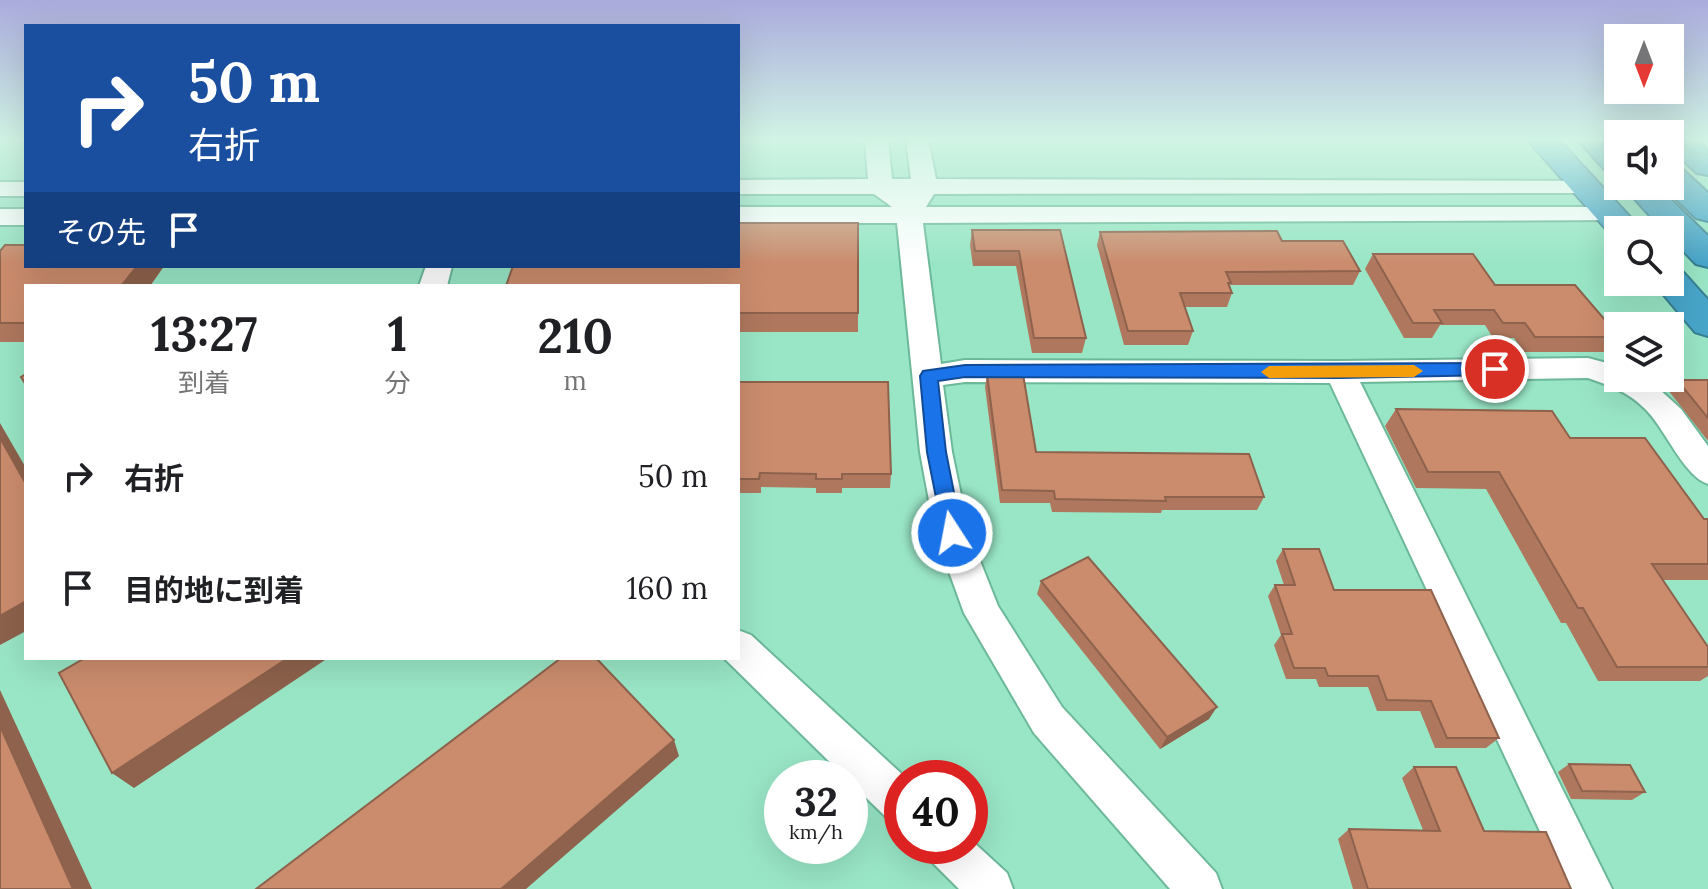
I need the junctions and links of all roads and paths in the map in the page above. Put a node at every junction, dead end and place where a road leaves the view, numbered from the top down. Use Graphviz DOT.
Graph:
graph roads {
  1 [pos="880,180"];
  2 [pos="917,180"];
  3 [pos="1580,180"];
  4 [pos="1585,186"];
  5 [pos="740,187"];
  6 [pos="881,187"];
  7 [pos="1684,188"];
  8 [pos="0,189"];
  9 [pos="24,189"];
  10 [pos="1653,200"];
  11 [pos="917,202"];
  12 [pos="1708,211"];
  13 [pos="740,215"];
  14 [pos="1612,216"];
  15 [pos="0,217"];
  16 [pos="24,217"];
  17 [pos="1604,222"];
  18 [pos="1708,256"];
  19 [pos="1684,296"];
  20 [pos="1708,323"];
  21 [pos="1340,372"];
  22 [pos="1604,373"];
  23 [pos="929,376"];
  24 [pos="1645,392"];
  25 [pos="1708,471"];
  26 [pos="740,649"];
  27 [pos="884,786"];
  28 [pos="965,864"];
  29 [pos="991,889"];
  30 [pos="1200,889"];
  31 [pos="1590,889"];
  1 -- 6 [label="street"];
  2 -- 11 [label="street"];
  3 -- 4 [label="highway"];
  4 -- 11 [label="street"];
  4 -- 14 [label="highway"];
  5 -- 6 [label="street"];
  6 -- 11 [label="street"];
  7 -- 12 [label="highway"];
  8 -- 9 [label="street"];
  10 -- 18 [label="highway"];
  11 -- 13 [label="street"];
  11 -- 17 [label="street"];
  11 -- 23 [label="street"];
  15 -- 16 [label="street"];
  19 -- 20 [label="highway"];
  21 -- 22 [label="street"];
  21 -- 23 [label="street"];
  21 -- 31 [label="street"];
  23 -- 30 [label="street"];
  24 -- 25 [label="street"];
  26 -- 27 [label="street"];
  28 -- 29 [label="street"];
}
